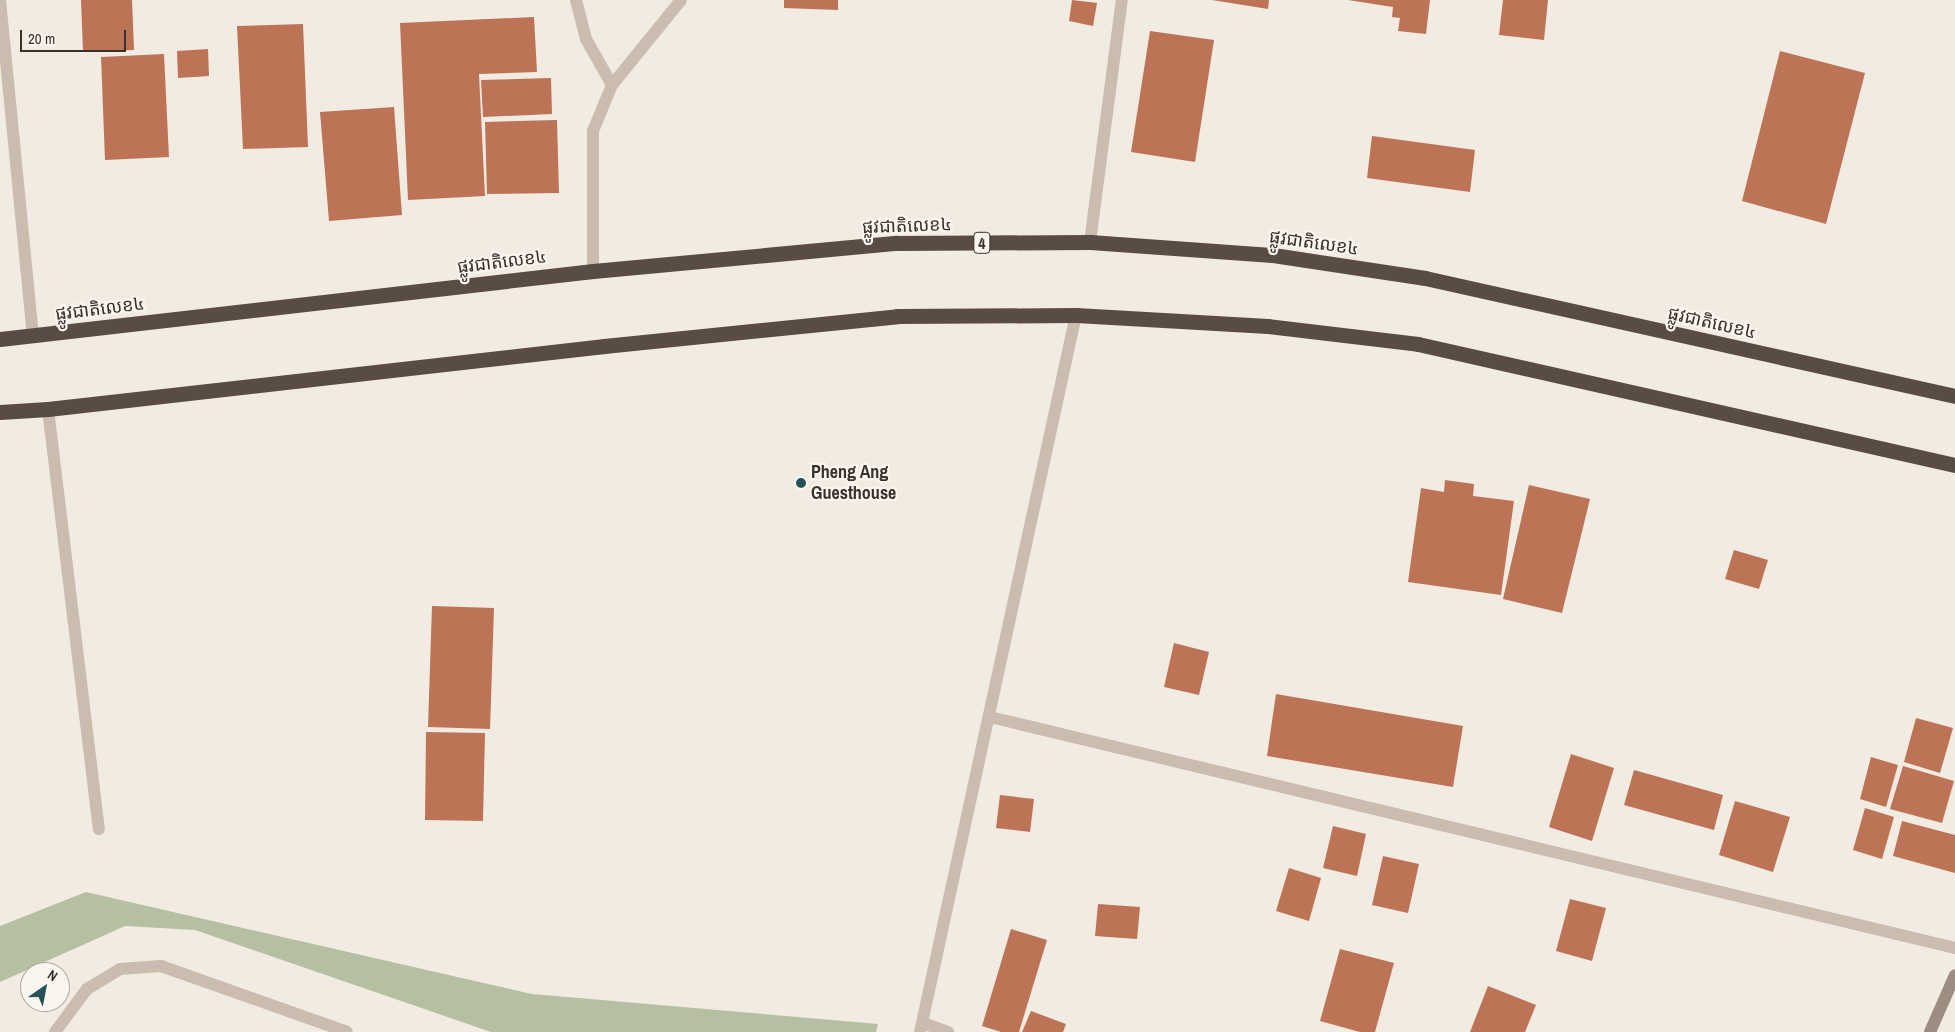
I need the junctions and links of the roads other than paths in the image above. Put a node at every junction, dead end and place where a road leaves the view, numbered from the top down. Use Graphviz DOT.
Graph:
graph roads {
  1 [pos="0,0"];
  2 [pos="576,0"];
  3 [pos="681,0"];
  4 [pos="1122,0"];
  5 [pos="612,85"];
  6 [pos="1090,242"];
  7 [pos="593,271"];
  8 [pos="1076,315"];
  9 [pos="33,336"];
  10 [pos="0,339"];
  11 [pos="1955,396"];
  12 [pos="48,409"];
  13 [pos="0,412"];
  14 [pos="1955,465"];
  15 [pos="990,717"];
  16 [pos="99,829"];
  17 [pos="1955,948"];
  18 [pos="1955,974"];
  19 [pos="922,1028"];
  20 [pos="55,1032"];
  21 [pos="347,1032"];
  22 [pos="948,1032"];
  23 [pos="1930,1032"];
  1 -- 9 [label="street"];
  2 -- 5 [label="street"];
  3 -- 5 [label="street"];
  4 -- 6 [label="street"];
  5 -- 7 [label="street"];
  6 -- 7 [label="highway, ផ្លូវជាតិលេខ៤ / 4"];
  6 -- 11 [label="highway, ផ្លូវជាតិលេខ៤ / 4"];
  7 -- 9 [label="highway, ផ្លូវជាតិលេខ៤ / 4"];
  8 -- 12 [label="highway"];
  8 -- 14 [label="highway"];
  8 -- 15 [label="street"];
  9 -- 10 [label="highway, ផ្លូវជាតិលេខ៤ / 4"];
  12 -- 13 [label="highway"];
  12 -- 16 [label="street"];
  15 -- 17 [label="street"];
  15 -- 19 [label="street"];
  18 -- 23 [label="street"];
  19 -- 22 [label="street"];
  20 -- 21 [label="street"];
}
